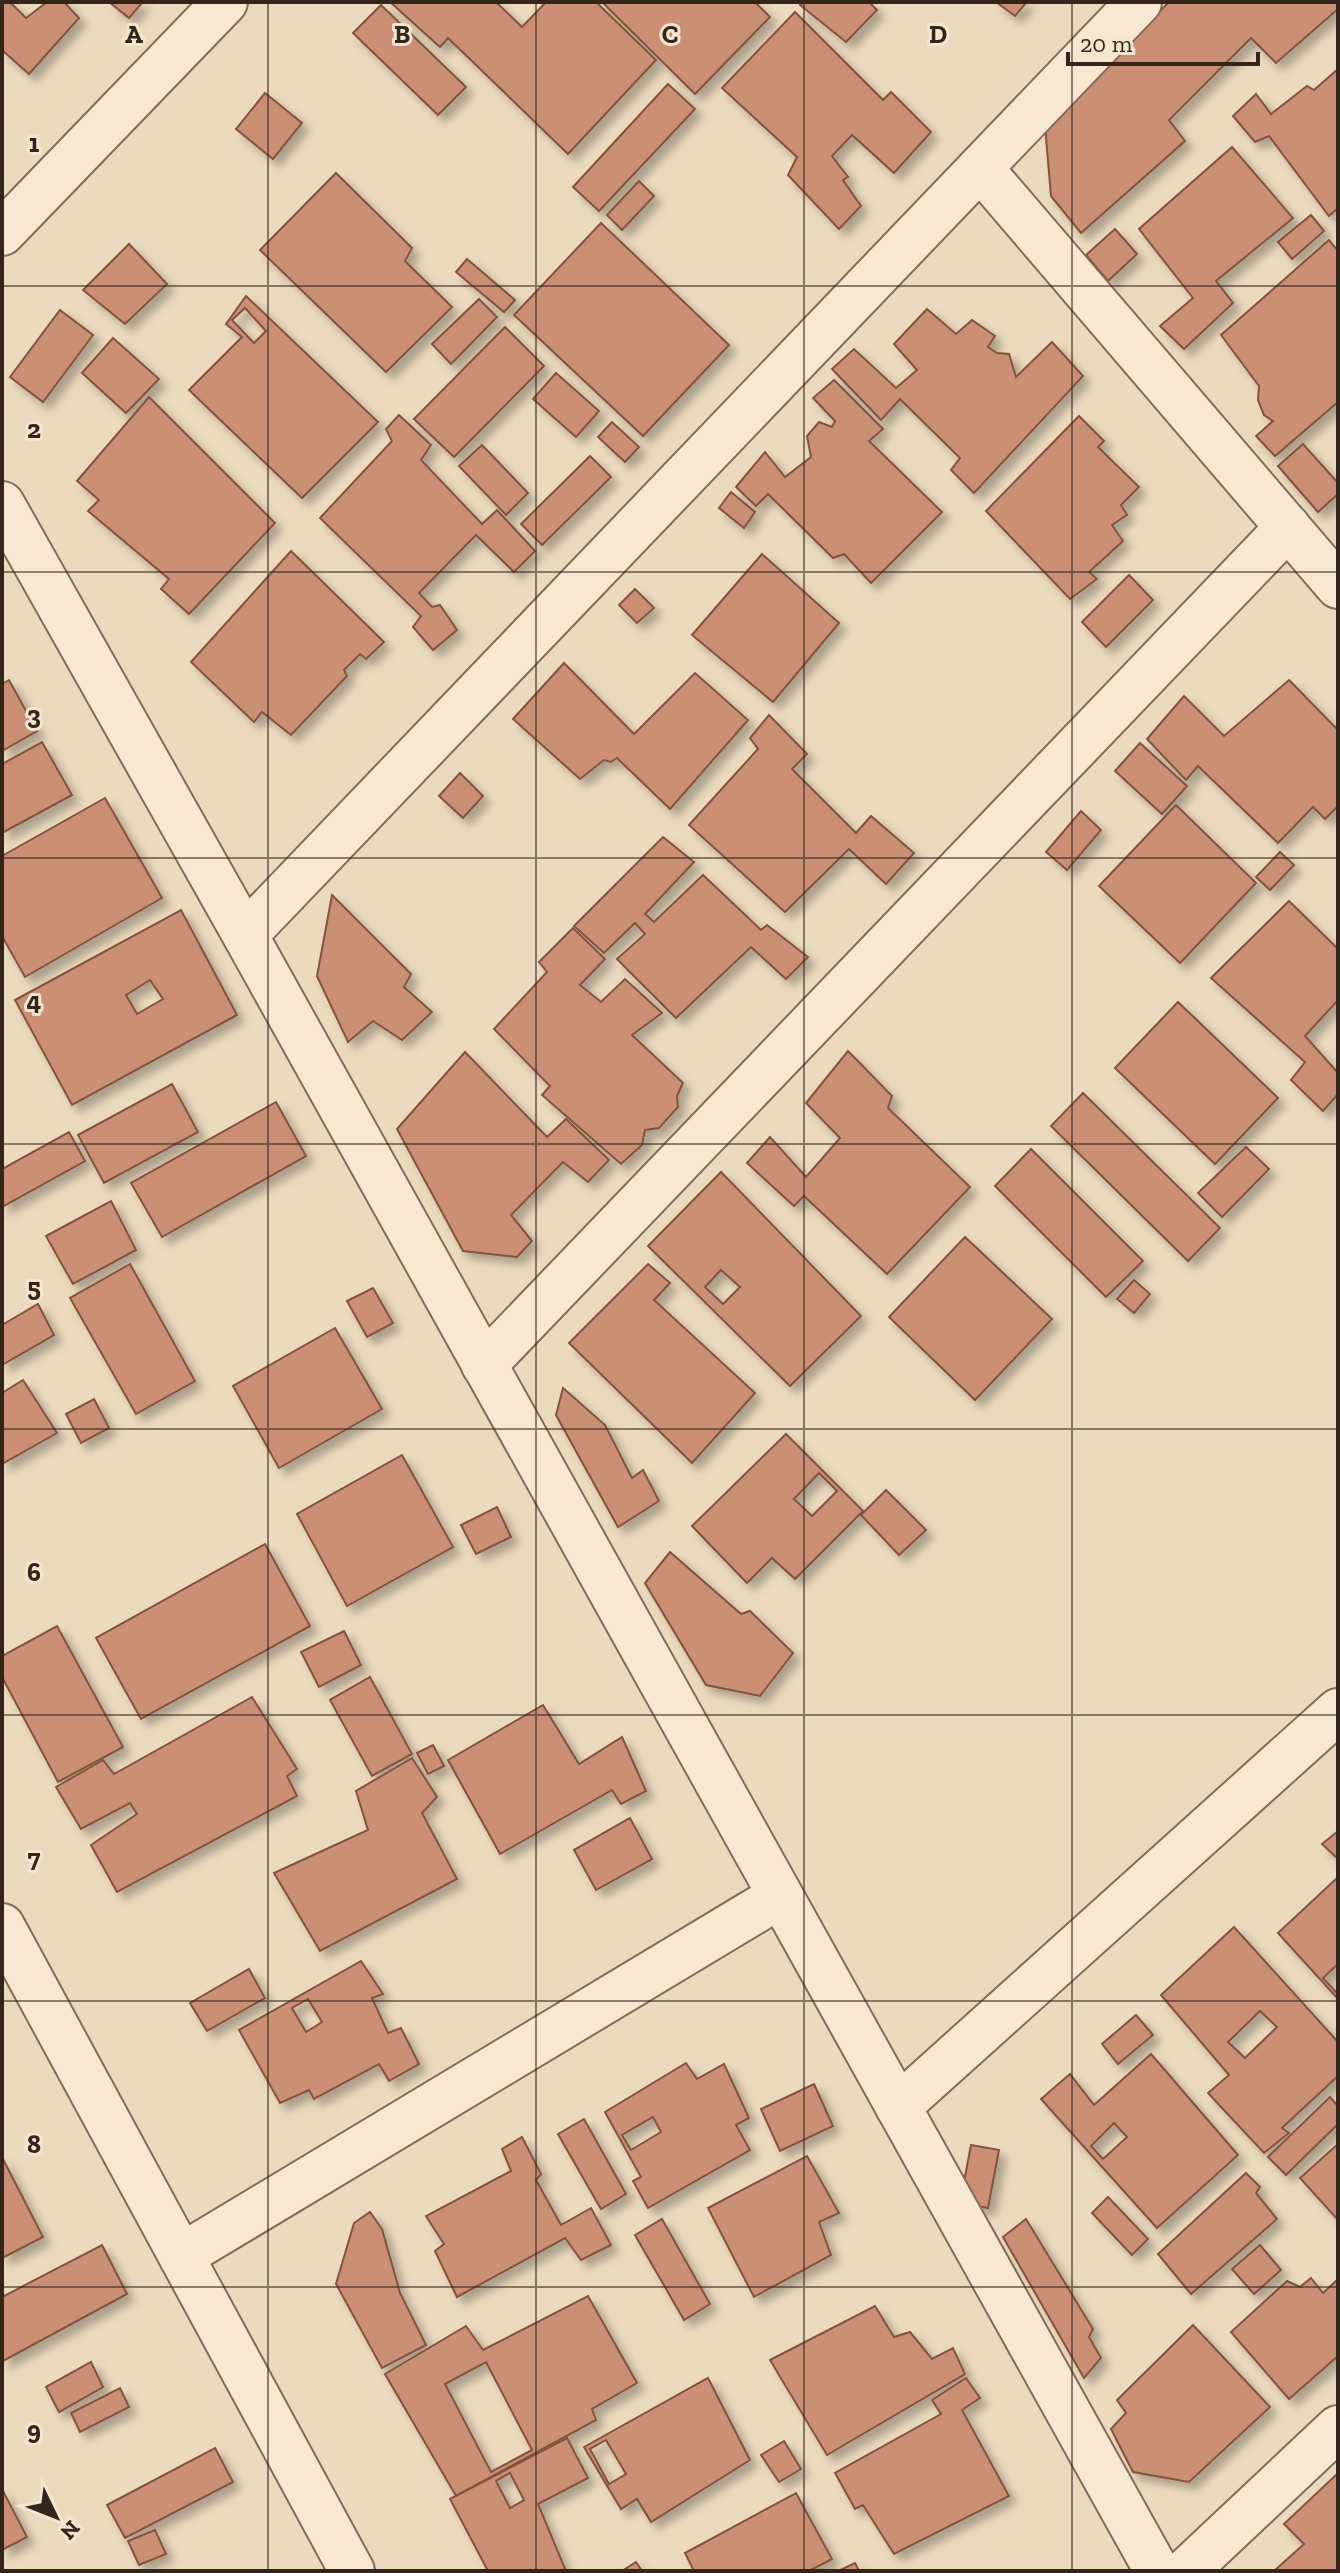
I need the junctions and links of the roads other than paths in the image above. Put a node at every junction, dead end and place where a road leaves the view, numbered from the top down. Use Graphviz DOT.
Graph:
graph roads {
  1 [pos="225,2"];
  2 [pos="1139,2"];
  3 [pos="981,169"];
  4 [pos="2,233"];
  5 [pos="2,504"];
  6 [pos="1288,527"];
  7 [pos="1338,586"];
  8 [pos="245,935"];
  9 [pos="484,1365"];
  10 [pos="1338,1711"];
  11 [pos="780,1896"];
  12 [pos="2,1926"];
  13 [pos="898,2107"];
  14 [pos="181,2256"];
  15 [pos="1338,2428"];
  16 [pos="352,2571"];
  17 [pos="1157,2571"];
  18 [pos="1186,2571"];
  1 -- 4 [label="street"];
  2 -- 3 [label="street"];
  3 -- 6 [label="street"];
  3 -- 8 [label="street"];
  5 -- 8 [label="street"];
  6 -- 7 [label="street"];
  6 -- 9 [label="street"];
  8 -- 9 [label="street"];
  9 -- 11 [label="street"];
  10 -- 13 [label="street"];
  11 -- 13 [label="street"];
  11 -- 14 [label="street"];
  12 -- 14 [label="street"];
  13 -- 17 [label="street"];
  14 -- 16 [label="street"];
  15 -- 18 [label="street"];
}
